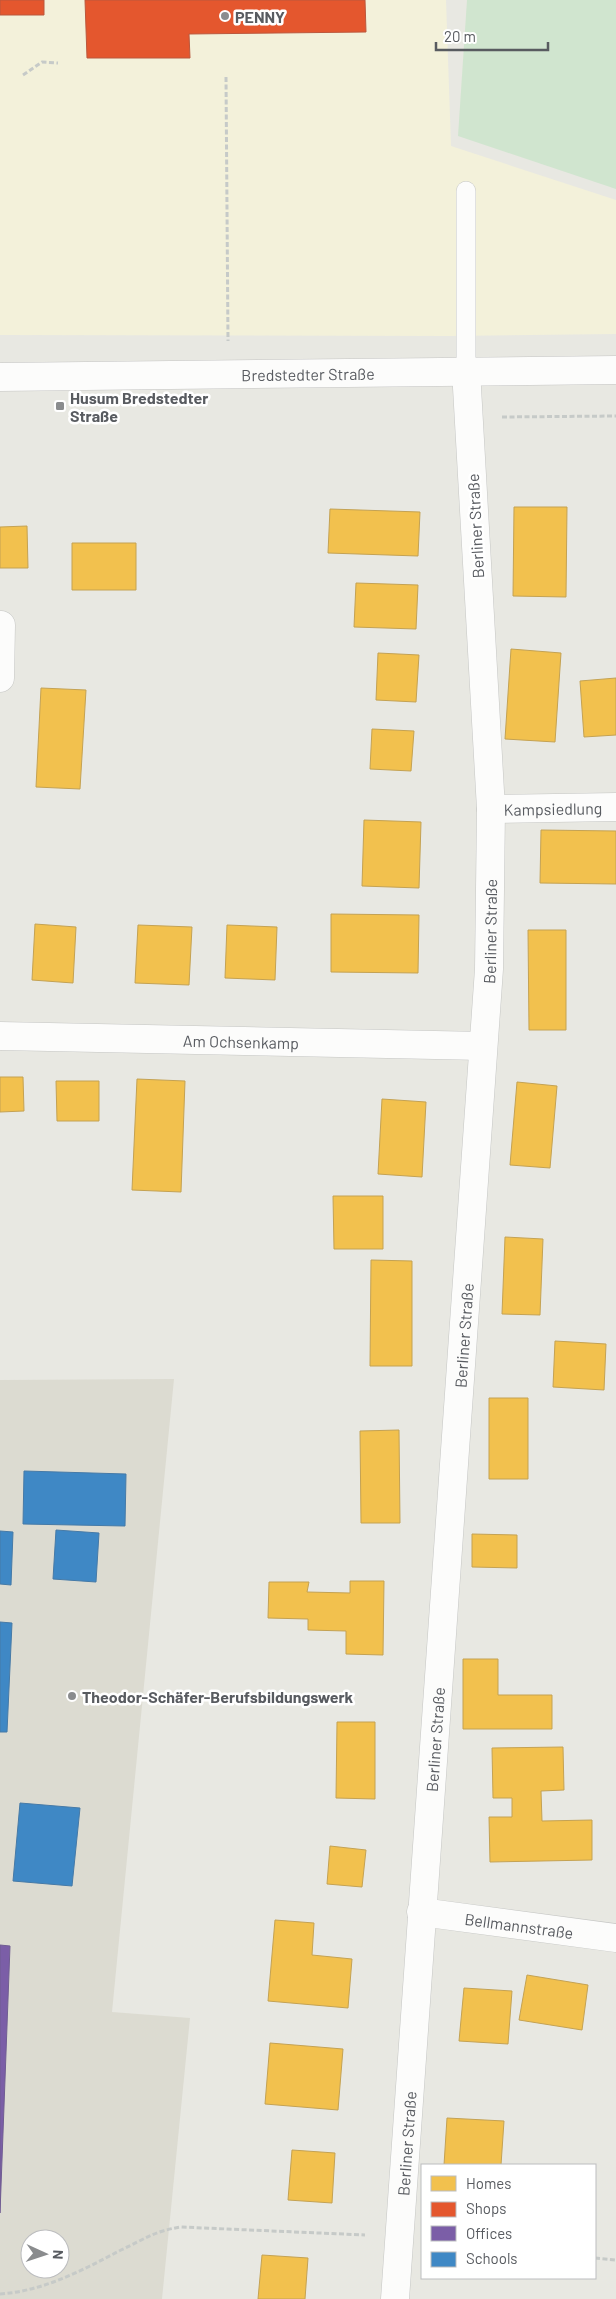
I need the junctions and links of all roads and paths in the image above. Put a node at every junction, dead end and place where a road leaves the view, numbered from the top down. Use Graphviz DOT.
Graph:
graph roads {
  1 [pos="58,63"];
  2 [pos="23,75"];
  3 [pos="226,77"];
  4 [pos="466,191"];
  5 [pos="466,370"];
  6 [pos="616,370"];
  7 [pos="228,375"];
  8 [pos="0,377"];
  9 [pos="616,416"];
  10 [pos="469,418"];
  11 [pos="1,625"];
  12 [pos="0,678"];
  13 [pos="616,807"];
  14 [pos="491,809"];
  15 [pos="0,1036"];
  16 [pos="484,1046"];
  17 [pos="421,1912"];
  18 [pos="616,1938"];
  19 [pos="398,2237"];
  20 [pos="596,2258"];
  21 [pos="616,2260"];
  22 [pos="0,2294"];
  23 [pos="394,2299"];
  1 -- 2 [label="path"];
  3 -- 7 [label="path"];
  4 -- 5 [label="lane"];
  5 -- 6 [label="street, Bredstedter Straße"];
  5 -- 7 [label="street, Bredstedter Straße"];
  5 -- 10 [label="street, Berliner Straße"];
  7 -- 8 [label="street, Bredstedter Straße"];
  9 -- 10 [label="path"];
  10 -- 14 [label="street, Berliner Straße"];
  11 -- 12 [label="street"];
  13 -- 14 [label="street, Kampsiedlung"];
  14 -- 16 [label="street, Berliner Straße"];
  15 -- 16 [label="street, Am Ochsenkamp"];
  16 -- 17 [label="street, Berliner Straße"];
  17 -- 18 [label="street, Bellmannstraße"];
  17 -- 19 [label="street, Berliner Straße"];
  19 -- 22 [label="path"];
  19 -- 23 [label="street, Berliner Straße"];
  20 -- 21 [label="path"];
}
